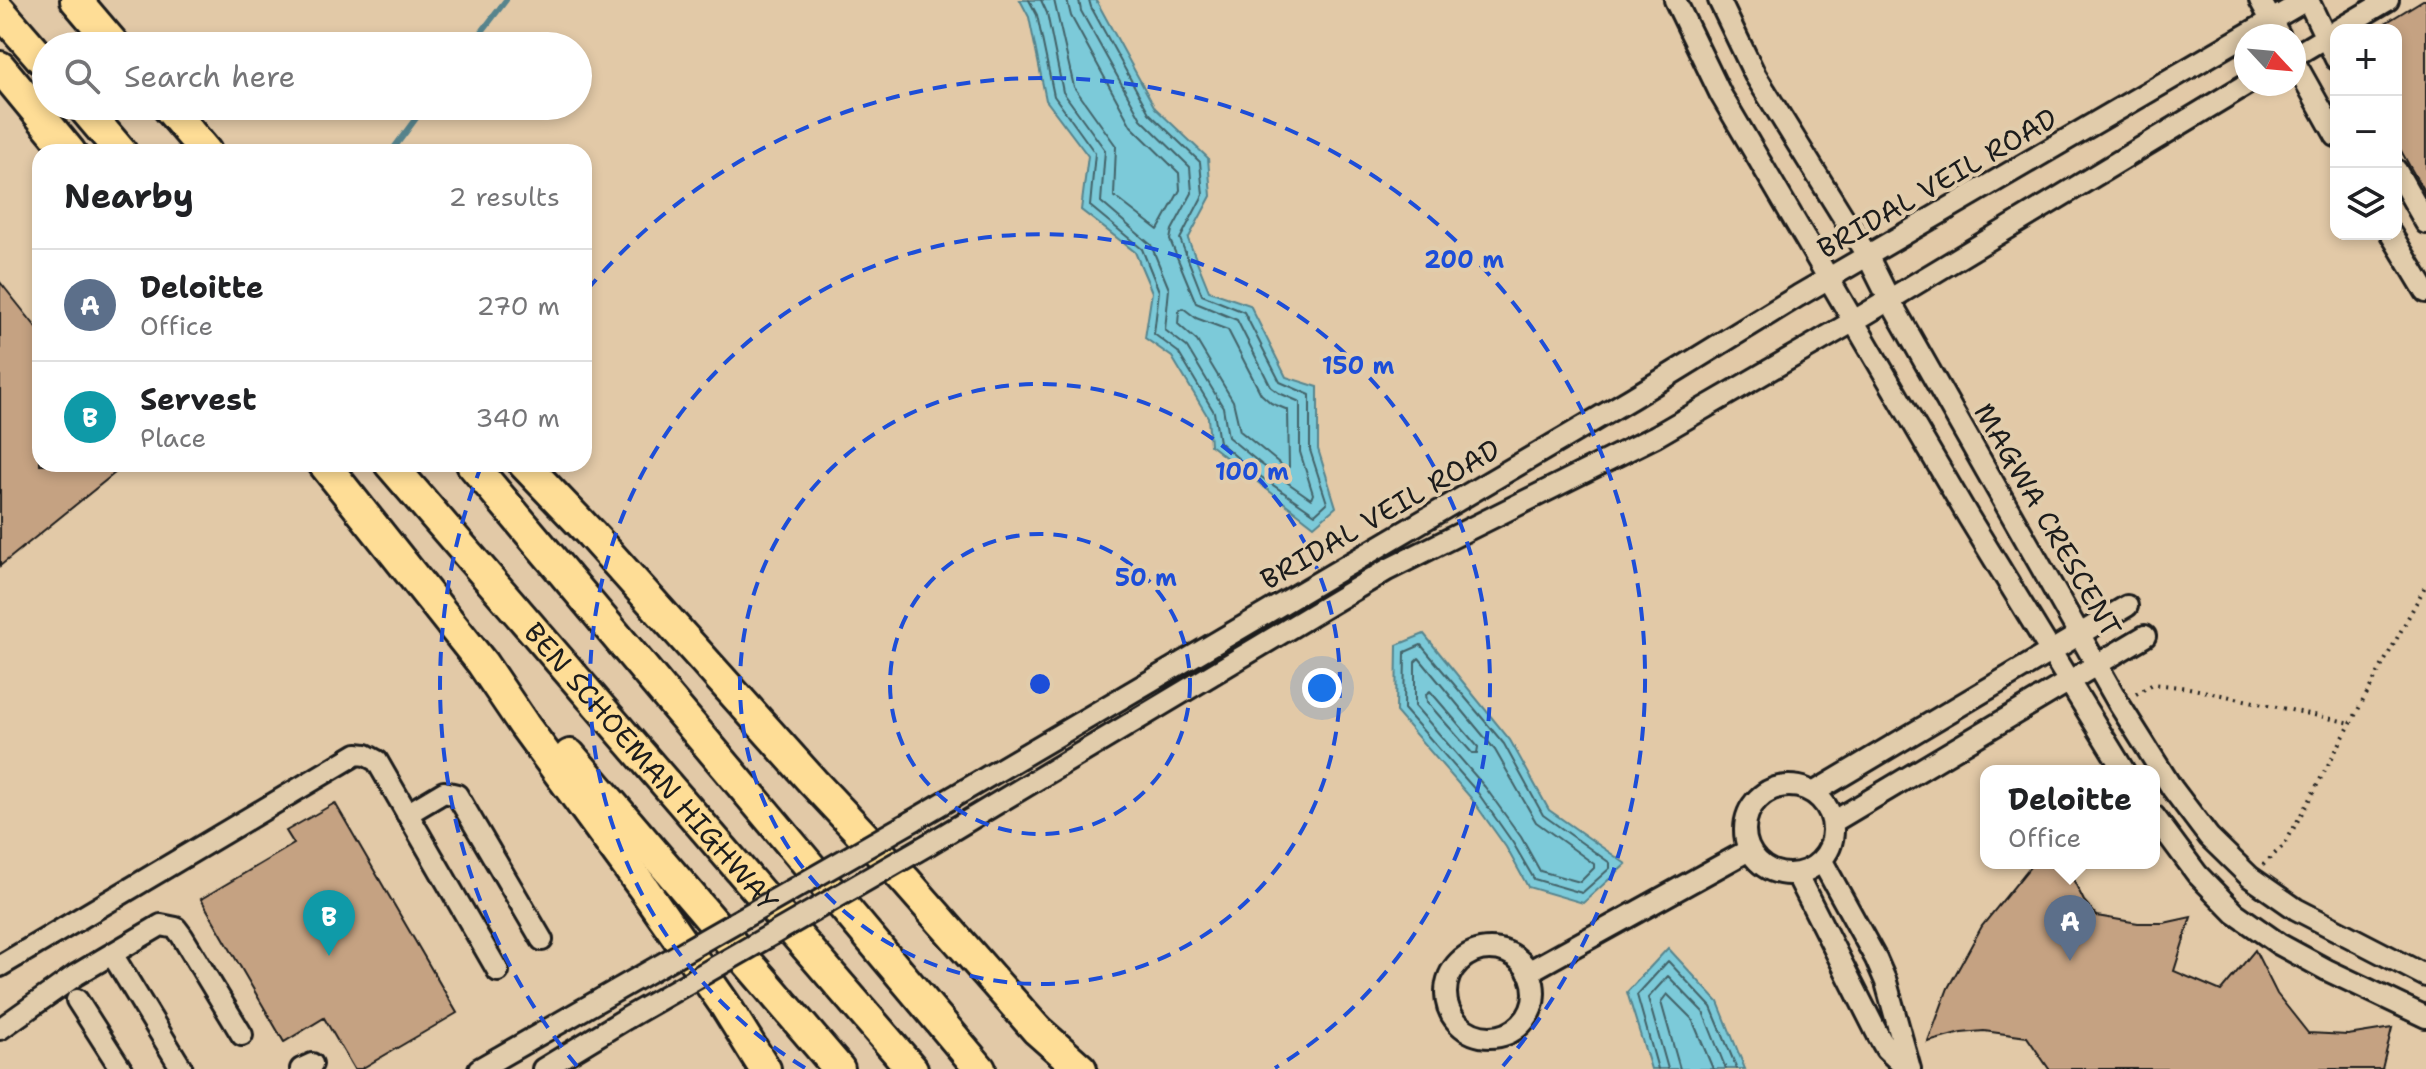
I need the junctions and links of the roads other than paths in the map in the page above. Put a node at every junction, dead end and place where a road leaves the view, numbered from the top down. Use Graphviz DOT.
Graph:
graph roads {
  1 [pos="76,0"];
  2 [pos="1675,0"];
  3 [pos="1719,0"];
  4 [pos="2260,0"];
  5 [pos="2307,0"];
  6 [pos="2388,0"];
  7 [pos="0,11"];
  8 [pos="2274,24"];
  9 [pos="2280,24"];
  10 [pos="103,32"];
  11 [pos="2325,36"];
  12 [pos="2330,46"];
  13 [pos="32,48"];
  14 [pos="2306,49"];
  15 [pos="2234,52"];
  16 [pos="0,67"];
  17 [pos="2306,80"];
  18 [pos="2234,92"];
  19 [pos="32,106"];
  20 [pos="44,120"];
  21 [pos="94,120"];
  22 [pos="179,120"];
  23 [pos="2330,125"];
  24 [pos="63,144"];
  25 [pos="114,144"];
  26 [pos="199,144"];
  27 [pos="2402,181"];
  28 [pos="2426,223"];
  29 [pos="2395,240"];
  30 [pos="1868,257"];
  31 [pos="1830,278"];
  32 [pos="2426,292"];
  33 [pos="1889,299"];
  34 [pos="1854,321"];
  35 [pos="330,472"];
  36 [pos="397,472"];
  37 [pos="479,472"];
  38 [pos="532,472"];
  39 [pos="411,572"];
  40 [pos="2127,606"];
  41 [pos="2080,633"];
  42 [pos="2145,636"];
  43 [pos="2051,650"];
  44 [pos="2098,663"];
  45 [pos="2070,680"];
  46 [pos="2120,765"];
  47 [pos="2157,765"];
  48 [pos="2160,769"];
  49 [pos="1813,793"];
  50 [pos="407,814"];
  51 [pos="1833,822"];
  52 [pos="2160,824"];
  53 [pos="1749,850"];
  54 [pos="1822,861"];
  55 [pos="1797,875"];
  56 [pos="542,940"];
  57 [pos="112,954"];
  58 [pos="0,966"];
  59 [pos="498,971"];
  60 [pos="1528,972"];
  61 [pos="2426,976"];
  62 [pos="77,1000"];
  63 [pos="2426,1017"];
  64 [pos="0,1029"];
  65 [pos="242,1035"];
  66 [pos="121,1069"];
  67 [pos="182,1069"];
  68 [pos="479,1069"];
  69 [pos="543,1069"];
  70 [pos="765,1069"];
  71 [pos="839,1069"];
  72 [pos="912,1069"];
  73 [pos="980,1069"];
  74 [pos="1081,1069"];
  75 [pos="1908,1069"];
  1 -- 10 [label="highway"];
  2 -- 31 [label="street"];
  3 -- 30 [label="street, MAGWA CRESCENT"];
  4 -- 8 [label="street"];
  5 -- 9 [label="street, BRIDAL VEIL ROAD"];
  5 -- 11 [label="street"];
  6 -- 11 [label="street"];
  7 -- 13 [label="highway"];
  11 -- 12 [label="street"];
  11 -- 14 [label="street"];
  15 -- 30 [label="street, BRIDAL VEIL ROAD"];
  16 -- 19 [label="highway"];
  17 -- 23 [label="street"];
  18 -- 33 [label="street, BRIDAL VEIL ROAD"];
  20 -- 24 [label="highway"];
  21 -- 25 [label="highway"];
  22 -- 26 [label="highway"];
  27 -- 28 [label="street"];
  29 -- 32 [label="street"];
  30 -- 31 [label="street, BRIDAL VEIL ROAD"];
  30 -- 33 [label="street, MAGWA CRESCENT"];
  31 -- 34 [label="street"];
  31 -- 68 [label="street, BRIDAL VEIL ROAD, bridge"];
  33 -- 34 [label="street, BRIDAL VEIL ROAD"];
  33 -- 41 [label="street, MAGWA CRESCENT"];
  34 -- 43 [label="street"];
  34 -- 69 [label="street, BRIDAL VEIL ROAD, bridge"];
  35 -- 39 [label="highway"];
  36 -- 72 [label="highway, BEN SCHOEMAN HIGHWAY"];
  37 -- 73 [label="highway, BEN SCHOEMAN HIGHWAY"];
  38 -- 74 [label="highway"];
  39 -- 70 [label="highway"];
  39 -- 71 [label="highway"];
  40 -- 41 [label="street"];
  41 -- 43 [label="street"];
  41 -- 44 [label="street, MAGWA CRESCENT"];
  42 -- 44 [label="street"];
  43 -- 45 [label="street"];
  43 -- 49 [label="street"];
  44 -- 45 [label="street"];
  44 -- 47 [label="street, MAGWA CRESCENT"];
  45 -- 46 [label="street"];
  45 -- 51 [label="street"];
  48 -- 61 [label="street, MAGWA CRESCENT"];
  49 -- 51 [label="street"];
  49 -- 53 [label="street"];
  50 -- 56 [label="street"];
  50 -- 58 [label="street"];
  50 -- 59 [label="street"];
  51 -- 54 [label="street"];
  52 -- 63 [label="street"];
  53 -- 55 [label="street"];
  53 -- 60 [label="street"];
  54 -- 55 [label="street"];
  54 -- 75 [label="street"];
  55 -- 75 [label="street"];
  57 -- 64 [label="street"];
  57 -- 65 [label="street"];
  57 -- 67 [label="street"];
  60 -- 60 [label="street"];
  62 -- 66 [label="street"];
}
